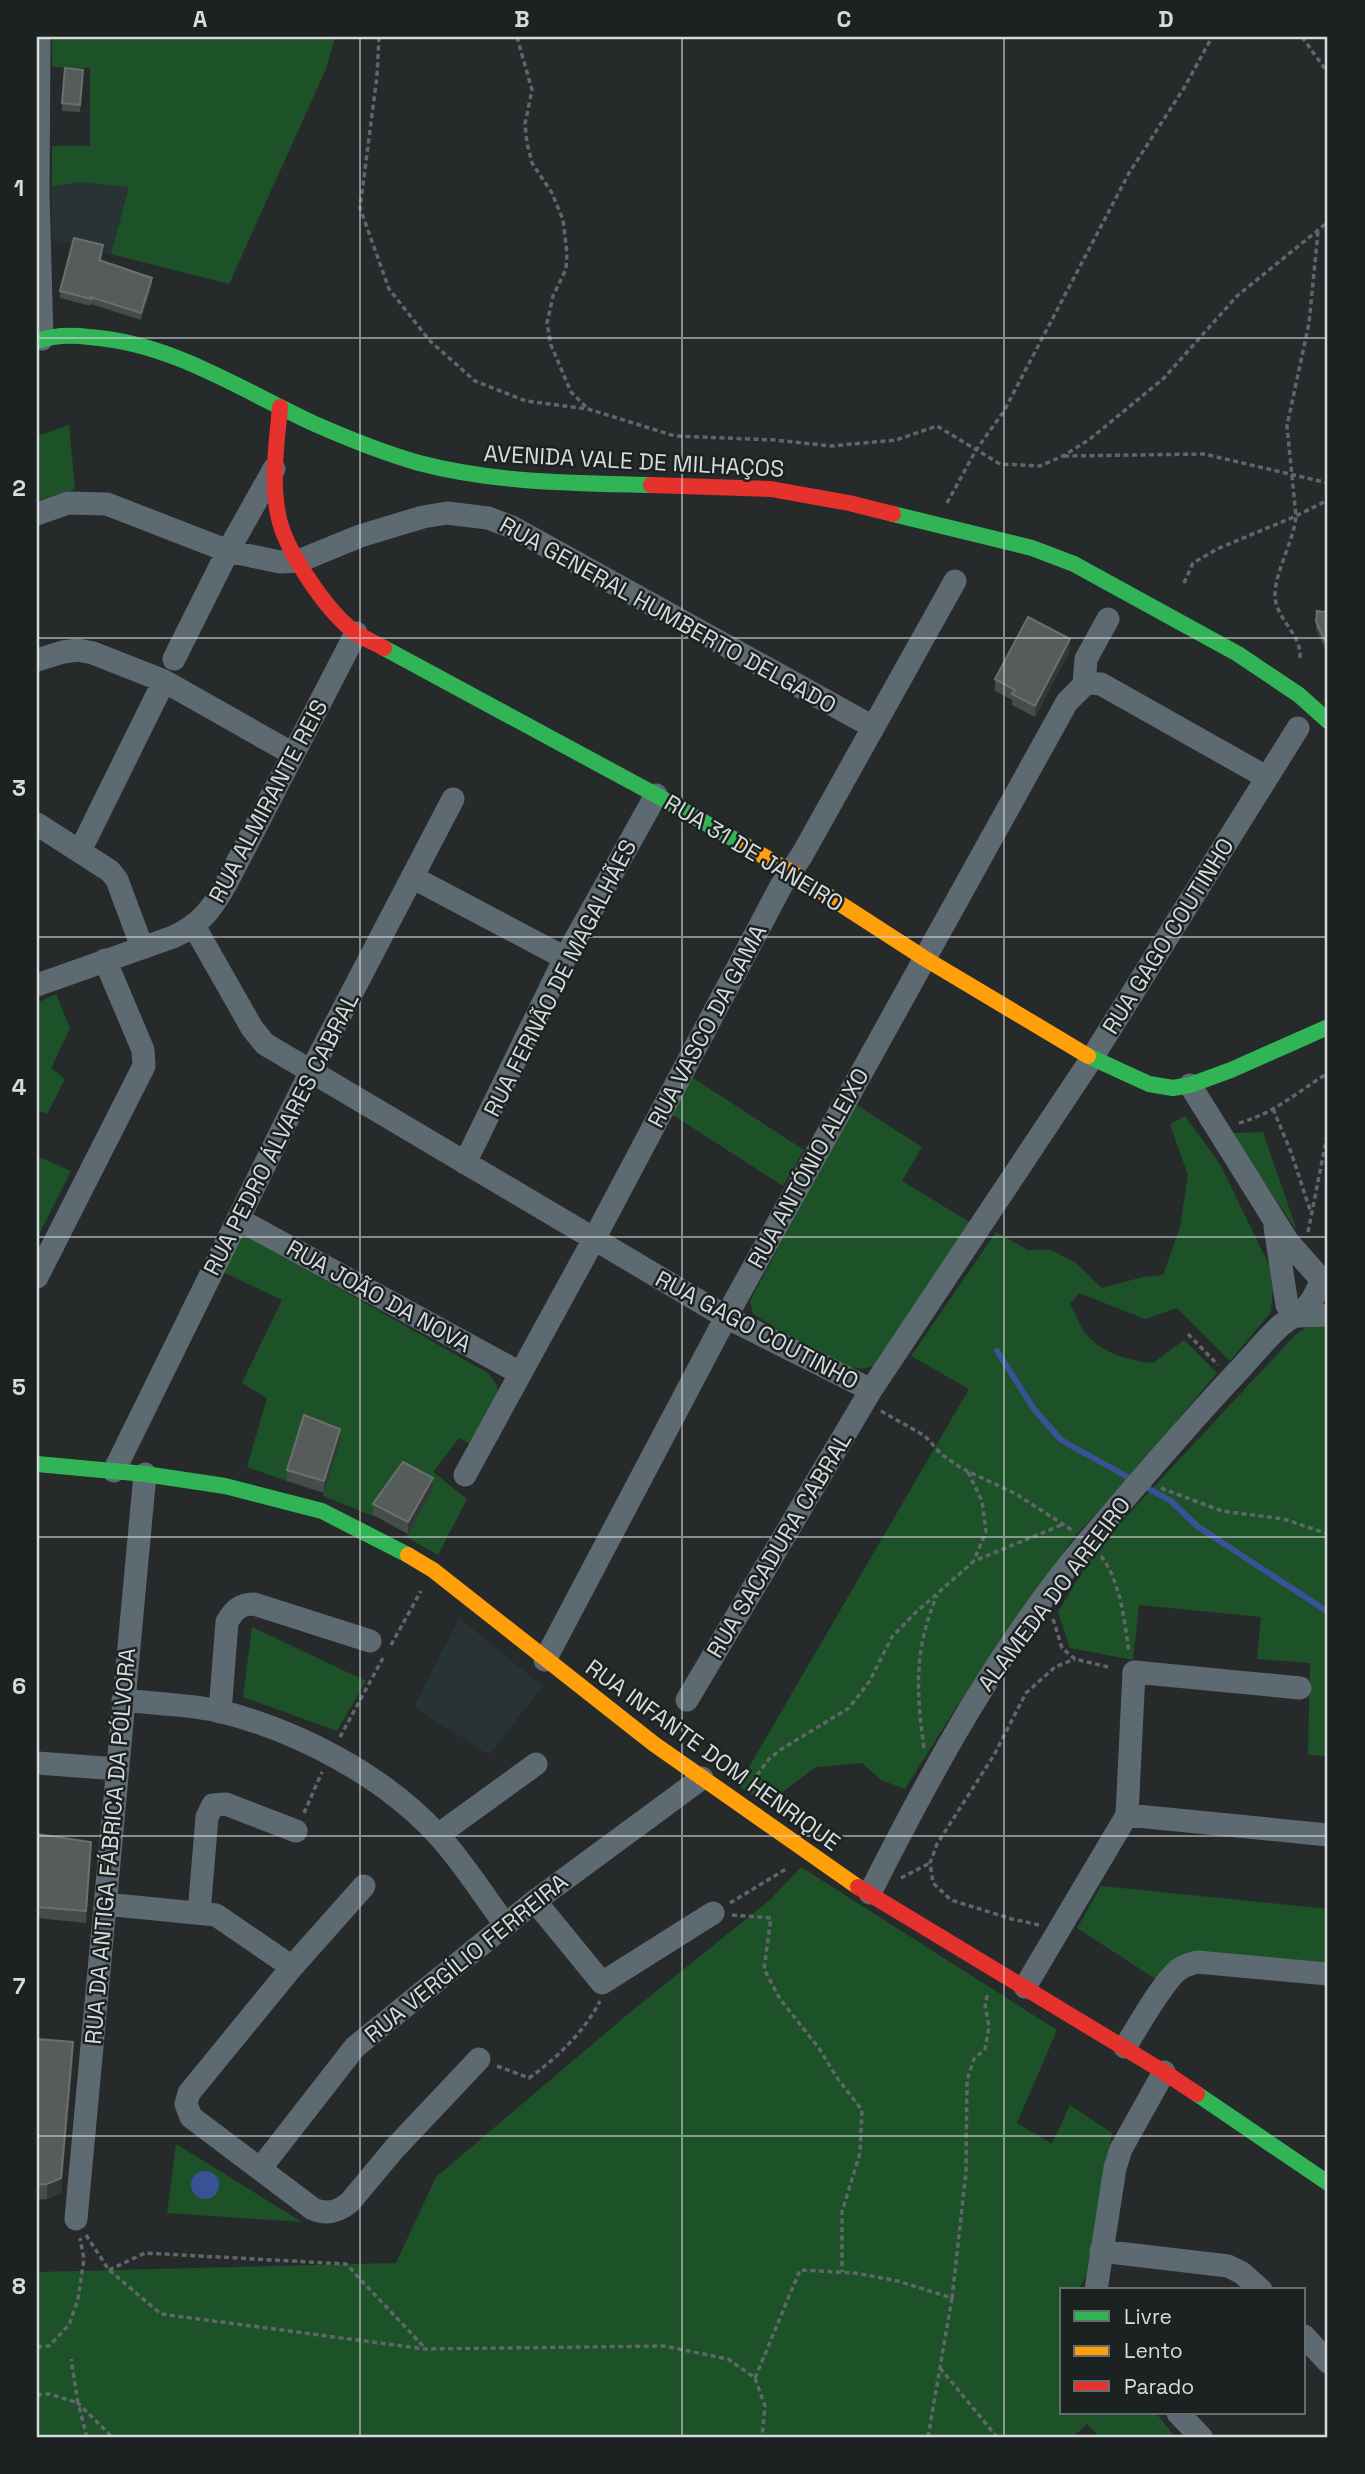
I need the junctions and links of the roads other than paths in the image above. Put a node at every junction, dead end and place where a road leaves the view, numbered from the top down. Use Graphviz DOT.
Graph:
graph roads {
  1 [pos="38,37"];
  2 [pos="38,195"];
  3 [pos="39,340"];
  4 [pos="280,407"];
  5 [pos="277,463"];
  6 [pos="37,514"];
  7 [pos="228,551"];
  8 [pos="299,561"];
  9 [pos="954,581"];
  10 [pos="1108,620"];
  11 [pos="356,634"];
  12 [pos="174,659"];
  13 [pos="37,660"];
  14 [pos="164,681"];
  15 [pos="1084,685"];
  16 [pos="1323,709"];
  17 [pos="873,727"];
  18 [pos="1298,728"];
  19 [pos="293,754"];
  20 [pos="1266,777"];
  21 [pos="656,795"];
  22 [pos="453,799"];
  23 [pos="37,824"];
  24 [pos="80,851"];
  25 [pos="791,872"];
  26 [pos="412,877"];
  27 [pos="194,926"];
  28 [pos="142,947"];
  29 [pos="565,958"];
  30 [pos="924,958"];
  31 [pos="105,960"];
  32 [pos="37,985"];
  33 [pos="1328,1027"];
  34 [pos="1092,1058"];
  35 [pos="311,1071"];
  36 [pos="1190,1085"];
  37 [pos="466,1163"];
  38 [pos="238,1219"];
  39 [pos="1274,1220"];
  40 [pos="594,1239"];
  41 [pos="37,1277"];
  42 [pos="1325,1284"];
  43 [pos="1328,1315"];
  44 [pos="1288,1316"];
  45 [pos="726,1317"];
  46 [pos="520,1373"];
  47 [pos="867,1396"];
  48 [pos="37,1464"];
  49 [pos="114,1471"];
  50 [pos="145,1474"];
  51 [pos="465,1475"];
  52 [pos="381,1649"];
  53 [pos="545,1660"];
  54 [pos="1300,1688"];
  55 [pos="122,1700"];
  56 [pos="687,1700"];
  57 [pos="220,1712"];
  58 [pos="37,1763"];
  59 [pos="536,1764"];
  60 [pos="118,1769"];
  61 [pos="702,1778"];
  62 [pos="1127,1815"];
  63 [pos="296,1830"];
  64 [pos="438,1835"];
  65 [pos="1328,1835"];
  66 [pos="364,1886"];
  67 [pos="870,1893"];
  68 [pos="535,1901"];
  69 [pos="105,1904"];
  70 [pos="199,1913"];
  71 [pos="713,1913"];
  72 [pos="505,1924"];
  73 [pos="292,1967"];
  74 [pos="1328,1974"];
  75 [pos="1025,1987"];
  76 [pos="1125,2048"];
  77 [pos="479,2059"];
  78 [pos="1164,2072"];
  79 [pos="260,2169"];
  80 [pos="1328,2183"];
  81 [pos="76,2219"];
  82 [pos="1101,2251"];
  83 [pos="1096,2288"];
  84 [pos="1259,2288"];
  85 [pos="1306,2338"];
  86 [pos="1328,2362"];
  87 [pos="1179,2414"];
  88 [pos="1201,2437"];
  1 -- 2 [label="street"];
  2 -- 3 [label="street"];
  3 -- 4 [label="street, AVENIDA VALE DE MILHAÇOS"];
  4 -- 5 [label="street, RUA 31 DE JANEIRO"];
  4 -- 16 [label="street, AVENIDA VALE DE MILHAÇOS"];
  5 -- 7 [label="street, RUA 31 DE JANEIRO"];
  5 -- 8 [label="street, RUA 31 DE JANEIRO"];
  6 -- 7 [label="street"];
  7 -- 8 [label="street"];
  7 -- 12 [label="street, RUA 31 DE JANEIRO"];
  8 -- 11 [label="street, RUA 31 DE JANEIRO"];
  8 -- 17 [label="street, RUA GENERAL HUMBERTO DELGADO"];
  9 -- 17 [label="street, RUA VASCO DA GAMA"];
  10 -- 15 [label="street, RUA ANTÓNIO ALEIXO"];
  11 -- 19 [label="street, RUA ALMIRANTE REIS"];
  11 -- 21 [label="street, RUA 31 DE JANEIRO"];
  13 -- 14 [label="street"];
  14 -- 19 [label="street"];
  14 -- 24 [label="street"];
  15 -- 20 [label="street"];
  15 -- 30 [label="street, RUA ANTÓNIO ALEIXO"];
  17 -- 25 [label="street, RUA VASCO DA GAMA"];
  18 -- 20 [label="street, RUA GAGO COUTINHO"];
  19 -- 27 [label="street, RUA ALMIRANTE REIS"];
  20 -- 34 [label="street, RUA GAGO COUTINHO"];
  21 -- 25 [label="street, RUA 31 DE JANEIRO"];
  21 -- 29 [label="street, RUA FERNÃO DE MAGALHÃES"];
  22 -- 26 [label="street, RUA PEDRO ÁLVARES CABRAL"];
  23 -- 24 [label="street"];
  24 -- 28 [label="street"];
  25 -- 30 [label="street, RUA 31 DE JANEIRO"];
  25 -- 40 [label="street, RUA VASCO DA GAMA"];
  26 -- 29 [label="street"];
  26 -- 35 [label="street, RUA PEDRO ÁLVARES CABRAL"];
  27 -- 28 [label="street, RUA ALMIRANTE REIS"];
  27 -- 35 [label="street, RUA GAGO COUTINHO"];
  28 -- 31 [label="street, RUA ALMIRANTE REIS"];
  29 -- 37 [label="street, RUA FERNÃO DE MAGALHÃES"];
  30 -- 34 [label="street, RUA 31 DE JANEIRO"];
  30 -- 45 [label="street, RUA ANTÓNIO ALEIXO"];
  31 -- 32 [label="street, RUA ALMIRANTE REIS"];
  31 -- 41 [label="street"];
  33 -- 36 [label="street, RUA 31 DE JANEIRO"];
  34 -- 36 [label="street, RUA 31 DE JANEIRO"];
  34 -- 47 [label="street, RUA GAGO COUTINHO"];
  35 -- 37 [label="street, RUA GAGO COUTINHO"];
  35 -- 38 [label="street, RUA PEDRO ÁLVARES CABRAL"];
  36 -- 39 [label="street"];
  37 -- 40 [label="street, RUA GAGO COUTINHO"];
  38 -- 46 [label="street, RUA JOÃO DA NOVA"];
  38 -- 49 [label="street, RUA PEDRO ÁLVARES CABRAL"];
  39 -- 42 [label="street"];
  39 -- 44 [label="street"];
  40 -- 45 [label="street, RUA GAGO COUTINHO"];
  40 -- 46 [label="street, RUA VASCO DA GAMA"];
  42 -- 44 [label="street, ALAMEDA DO AREEIRO"];
  43 -- 44 [label="street"];
  44 -- 67 [label="street, ALAMEDA DO AREEIRO"];
  45 -- 47 [label="street, RUA GAGO COUTINHO"];
  45 -- 53 [label="street, RUA ANTÓNIO ALEIXO"];
  46 -- 51 [label="street, RUA VASCO DA GAMA"];
  47 -- 56 [label="street, RUA SACADURA CABRAL"];
  48 -- 49 [label="street, RUA INFANTE DOM HENRIQUE"];
  49 -- 50 [label="street, RUA INFANTE DOM HENRIQUE"];
  50 -- 53 [label="street, RUA INFANTE DOM HENRIQUE"];
  50 -- 55 [label="street, RUA DA ANTIGA FÁBRICA DA PÓLVORA"];
  52 -- 57 [label="street"];
  53 -- 61 [label="street, RUA INFANTE DOM HENRIQUE"];
  54 -- 62 [label="street"];
  55 -- 57 [label="street"];
  55 -- 60 [label="street, RUA DA ANTIGA FÁBRICA DA PÓLVORA"];
  57 -- 64 [label="street"];
  58 -- 60 [label="street"];
  59 -- 64 [label="street"];
  60 -- 69 [label="street, RUA DA ANTIGA FÁBRICA DA PÓLVORA"];
  61 -- 67 [label="street, RUA INFANTE DOM HENRIQUE"];
  61 -- 68 [label="street, RUA VERGÍLIO FERREIRA"];
  62 -- 65 [label="street"];
  62 -- 75 [label="street"];
  63 -- 70 [label="street"];
  64 -- 72 [label="street"];
  66 -- 73 [label="street"];
  67 -- 75 [label="street, RUA INFANTE DOM HENRIQUE"];
  68 -- 71 [label="street"];
  68 -- 72 [label="street, RUA VERGÍLIO FERREIRA"];
  69 -- 70 [label="street"];
  69 -- 81 [label="street, RUA DA ANTIGA FÁBRICA DA PÓLVORA"];
  70 -- 73 [label="street"];
  72 -- 79 [label="street, RUA VERGÍLIO FERREIRA"];
  73 -- 79 [label="street"];
  74 -- 76 [label="street"];
  75 -- 76 [label="street, RUA INFANTE DOM HENRIQUE"];
  76 -- 78 [label="street, RUA INFANTE DOM HENRIQUE"];
  77 -- 79 [label="street"];
  78 -- 80 [label="street, RUA INFANTE DOM HENRIQUE"];
  78 -- 82 [label="street"];
  82 -- 83 [label="street"];
  82 -- 84 [label="street"];
  85 -- 86 [label="street"];
  87 -- 88 [label="street"];
}
